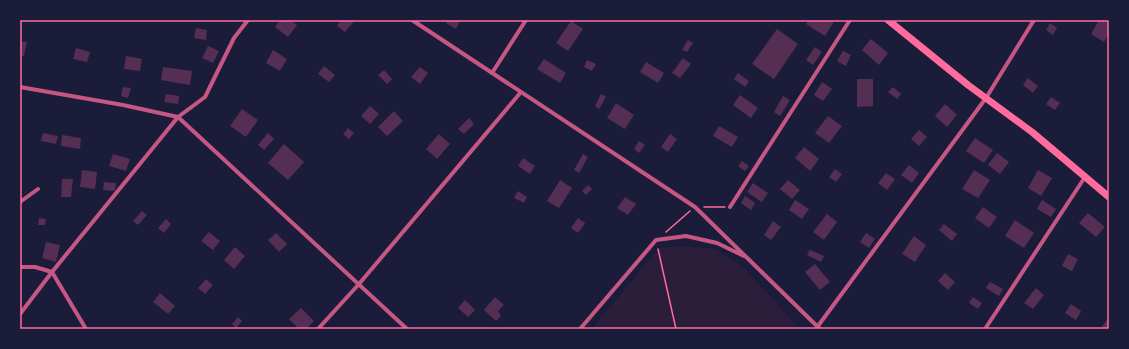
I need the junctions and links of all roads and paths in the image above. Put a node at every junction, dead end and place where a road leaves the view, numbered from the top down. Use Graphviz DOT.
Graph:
graph roads {
  1 [pos="248,20"];
  2 [pos="412,20"];
  3 [pos="526,20"];
  4 [pos="850,20"];
  5 [pos="888,20"];
  6 [pos="1034,20"];
  7 [pos="492,73"];
  8 [pos="20,87"];
  9 [pos="521,92"];
  10 [pos="986,98"];
  11 [pos="178,116"];
  12 [pos="1086,177"];
  13 [pos="38,189"];
  14 [pos="1109,197"];
  15 [pos="20,202"];
  16 [pos="695,207"];
  17 [pos="730,207"];
  18 [pos="656,240"];
  19 [pos="749,259"];
  20 [pos="20,267"];
  21 [pos="52,272"];
  22 [pos="358,284"];
  23 [pos="20,314"];
  24 [pos="819,328"];
  25 [pos="86,329"];
  26 [pos="318,329"];
  27 [pos="407,329"];
  28 [pos="580,329"];
  29 [pos="676,329"];
  30 [pos="986,329"];
  1 -- 11 [label="street"];
  2 -- 7 [label="street"];
  3 -- 7 [label="street"];
  4 -- 17 [label="street"];
  5 -- 10 [label="main road"];
  6 -- 10 [label="street"];
  7 -- 9 [label="street"];
  8 -- 11 [label="street"];
  9 -- 16 [label="street"];
  9 -- 22 [label="street"];
  10 -- 12 [label="main road"];
  10 -- 24 [label="street"];
  11 -- 21 [label="street"];
  11 -- 22 [label="street"];
  12 -- 14 [label="main road"];
  12 -- 30 [label="street"];
  13 -- 15 [label="street"];
  16 -- 17 [label="path"];
  16 -- 18 [label="path"];
  16 -- 19 [label="street"];
  18 -- 19 [label="street"];
  18 -- 28 [label="street"];
  18 -- 29 [label="path"];
  19 -- 24 [label="street"];
  20 -- 21 [label="street"];
  21 -- 23 [label="street"];
  21 -- 25 [label="street"];
  22 -- 26 [label="street"];
  22 -- 27 [label="street"];
}
